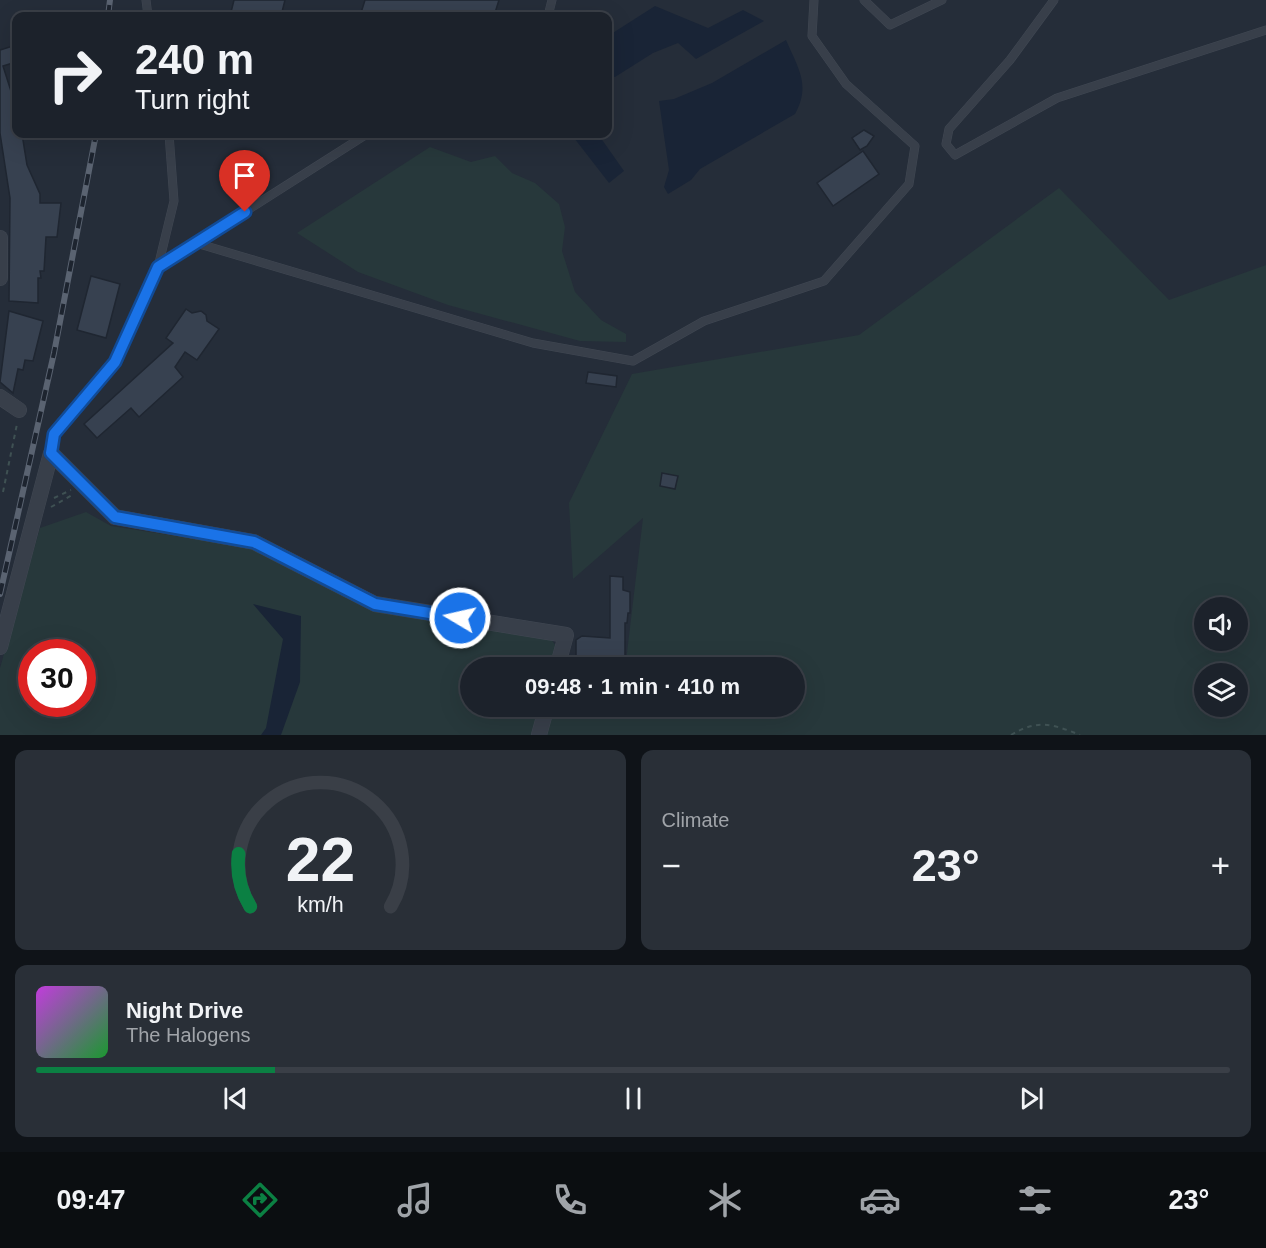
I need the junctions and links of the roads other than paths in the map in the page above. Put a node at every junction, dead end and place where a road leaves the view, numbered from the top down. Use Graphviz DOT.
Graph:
graph roads {
  1 [pos="814,0"];
  2 [pos="864,0"];
  3 [pos="942,0"];
  4 [pos="1054,0"];
  5 [pos="1266,30"];
  6 [pos="169,138"];
  7 [pos="361,138"];
  8 [pos="0,238"];
  9 [pos="196,243"];
  10 [pos="158,267"];
  11 [pos="0,278"];
  12 [pos="0,397"];
  13 [pos="19,410"];
  14 [pos="51,453"];
  15 [pos="0,646"];
  16 [pos="560,657"];
  17 [pos="544,717"];
  18 [pos="539,735"];
  1 -- 9 [label="lane"];
  2 -- 3 [label="lane"];
  4 -- 5 [label="lane"];
  6 -- 10 [label="lane"];
  7 -- 9 [label="lane"];
  8 -- 11 [label="street"];
  9 -- 10 [label="lane"];
  10 -- 14 [label="lane"];
  12 -- 13 [label="street"];
  14 -- 15 [label="street"];
  14 -- 16 [label="street"];
  17 -- 18 [label="street"];
}
